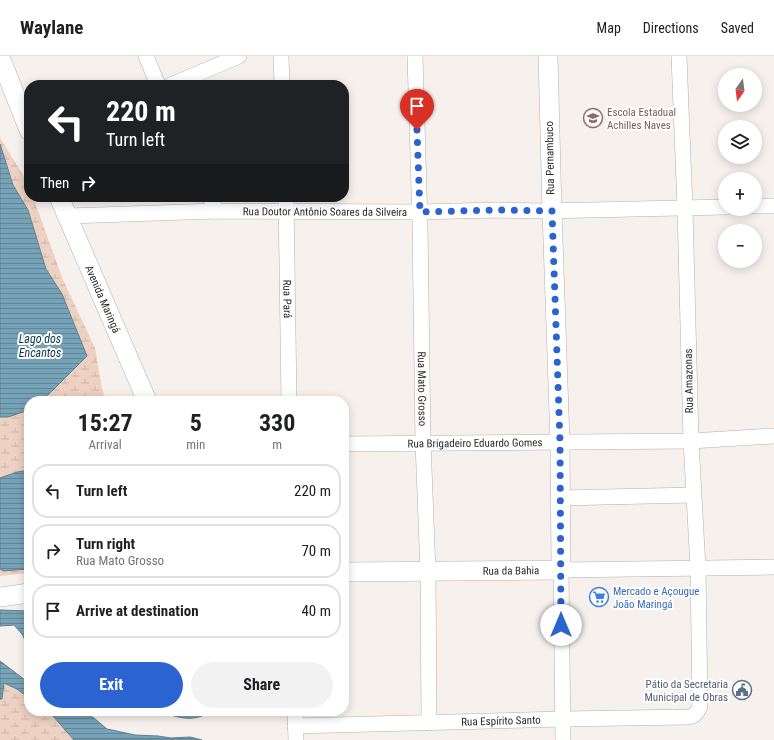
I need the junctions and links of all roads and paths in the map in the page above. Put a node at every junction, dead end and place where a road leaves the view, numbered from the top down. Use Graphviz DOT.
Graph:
graph roads {
  1 [pos="146,56"];
  2 [pos="239,56"];
  3 [pos="281,56"];
  4 [pos="415,56"];
  5 [pos="548,56"];
  6 [pos="679,56"];
  7 [pos="0,57"];
  8 [pos="156,80"];
  9 [pos="183,80"];
  10 [pos="282,80"];
  11 [pos="24,117"];
  12 [pos="61,202"];
  13 [pos="212,202"];
  14 [pos="286,204"];
  15 [pos="762,206"];
  16 [pos="774,206"];
  17 [pos="718,207"];
  18 [pos="685,208"];
  19 [pos="216,211"];
  20 [pos="552,211"];
  21 [pos="420,212"];
  22 [pos="68,216"];
  23 [pos="145,396"];
  24 [pos="289,396"];
  25 [pos="774,436"];
  26 [pos="691,441"];
  27 [pos="423,442"];
  28 [pos="560,442"];
  29 [pos="349,444"];
  30 [pos="693,495"];
  31 [pos="560,498"];
  32 [pos="774,566"];
  33 [pos="698,568"];
  34 [pos="561,570"];
  35 [pos="349,572"];
  36 [pos="428,572"];
  37 [pos="24,594"];
  38 [pos="0,597"];
  39 [pos="700,706"];
  40 [pos="563,719"];
  41 [pos="429,723"];
  42 [pos="296,726"];
  43 [pos="563,740"];
  1 -- 8 [label="street"];
  2 -- 9 [label="street"];
  3 -- 10 [label="street"];
  4 -- 21 [label="street, Rua Mato Grosso"];
  5 -- 20 [label="street, Rua Pernambuco"];
  6 -- 18 [label="street, Rua Amazonas"];
  7 -- 11 [label="street"];
  12 -- 22 [label="street, Avenida Maringá"];
  13 -- 19 [label="street"];
  14 -- 19 [label="street, Rua Doutor Antônio Soares da Silveira"];
  14 -- 21 [label="street, Rua Doutor Antônio Soares da Silveira"];
  14 -- 24 [label="street, Rua Pará"];
  15 -- 16 [label="street"];
  17 -- 18 [label="street, Rua Doutor Antônio Soares da Silveira"];
  18 -- 20 [label="street, Rua Doutor Antônio Soares da Silveira"];
  18 -- 26 [label="street, Rua Amazonas"];
  19 -- 22 [label="street, Rua Doutor Antônio Soares da Silveira"];
  20 -- 21 [label="street, Rua Doutor Antônio Soares da Silveira"];
  20 -- 28 [label="street, Rua Pernambuco"];
  21 -- 27 [label="street, Rua Mato Grosso"];
  22 -- 23 [label="street, Avenida Maringá"];
  25 -- 26 [label="street, Rua Brigadeiro Eduardo Gomes"];
  26 -- 28 [label="street, Rua Brigadeiro Eduardo Gomes"];
  26 -- 30 [label="street, Rua Amazonas"];
  27 -- 28 [label="street, Rua Brigadeiro Eduardo Gomes"];
  27 -- 29 [label="street, Rua Brigadeiro Eduardo Gomes"];
  27 -- 36 [label="street, Rua Mato Grosso"];
  28 -- 31 [label="street, Rua Pernambuco"];
  30 -- 31 [label="street"];
  30 -- 33 [label="street, Rua Amazonas"];
  31 -- 34 [label="street, Rua Pernambuco"];
  32 -- 33 [label="street, Rua da Bahia"];
  33 -- 34 [label="street, Rua da Bahia"];
  33 -- 39 [label="street, Rua Amazonas"];
  34 -- 36 [label="street, Rua da Bahia"];
  34 -- 40 [label="street, Rua Pernambuco"];
  35 -- 36 [label="street, Rua da Bahia"];
  36 -- 41 [label="street, Rua Mato Grosso"];
  37 -- 38 [label="street"];
  39 -- 40 [label="street, Rua Espírito Santo"];
  40 -- 41 [label="street, Rua Espírito Santo"];
  40 -- 43 [label="street, Rua Pernambuco"];
  41 -- 42 [label="street, Rua Espírito Santo"];
}
